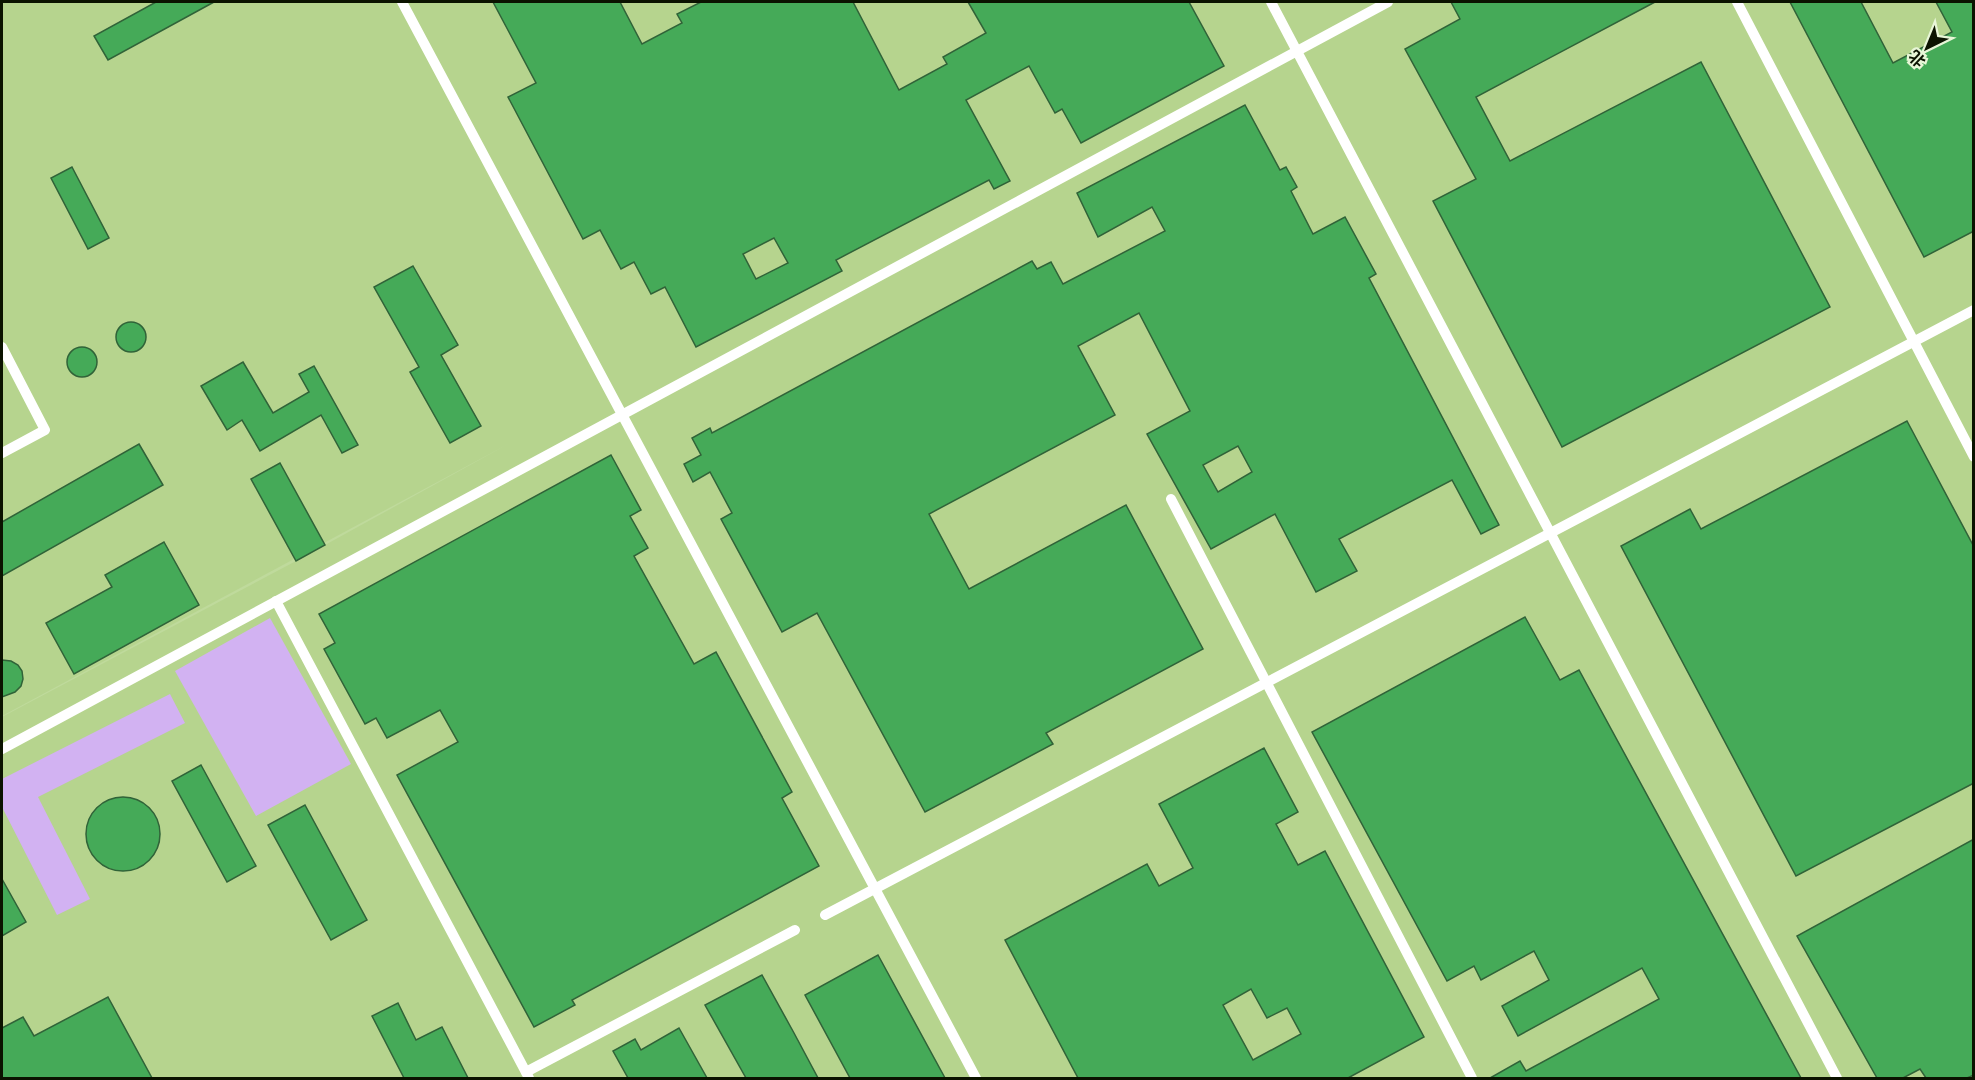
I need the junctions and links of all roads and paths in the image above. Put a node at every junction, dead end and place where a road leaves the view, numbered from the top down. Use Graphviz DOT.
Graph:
graph roads {
  1 [pos="402,2"];
  2 [pos="1271,2"];
  3 [pos="1388,2"];
  4 [pos="1737,2"];
  5 [pos="1297,51"];
  6 [pos="1974,310"];
  7 [pos="1914,341"];
  8 [pos="2,347"];
  9 [pos="622,415"];
  10 [pos="2,453"];
  11 [pos="1974,457"];
  12 [pos="1171,500"];
  13 [pos="1550,532"];
  14 [pos="276,601"];
  15 [pos="1266,682"];
  16 [pos="2,750"];
  17 [pos="874,888"];
  18 [pos="825,915"];
  19 [pos="795,930"];
  20 [pos="527,1075"];
  21 [pos="976,1078"];
  22 [pos="1472,1078"];
  23 [pos="1837,1078"];
  1 -- 9 [label="lane"];
  2 -- 5 [label="lane"];
  3 -- 5 [label="lane"];
  4 -- 7 [label="lane"];
  5 -- 9 [label="lane"];
  5 -- 13 [label="lane"];
  6 -- 7 [label="lane"];
  7 -- 11 [label="lane"];
  7 -- 13 [label="lane"];
  8 -- 10 [label="lane"];
  9 -- 14 [label="lane"];
  9 -- 17 [label="lane"];
  12 -- 15 [label="lane"];
  13 -- 15 [label="lane"];
  13 -- 23 [label="lane"];
  14 -- 16 [label="lane"];
  14 -- 20 [label="lane"];
  15 -- 17 [label="lane"];
  15 -- 22 [label="lane"];
  17 -- 18 [label="lane"];
  17 -- 21 [label="lane"];
  19 -- 20 [label="lane"];
}
